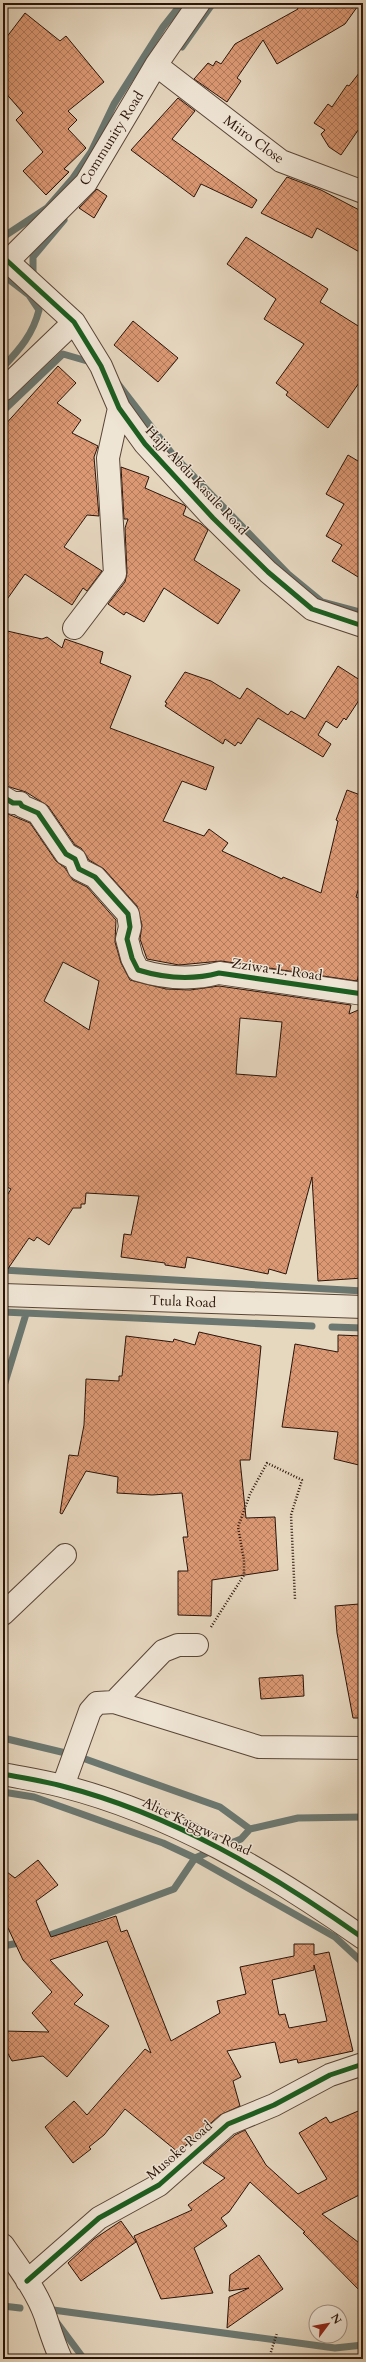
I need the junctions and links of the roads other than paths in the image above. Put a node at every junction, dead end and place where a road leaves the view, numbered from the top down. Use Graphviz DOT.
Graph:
graph roads {
  1 [pos="199,3"];
  2 [pos="156,65"];
  3 [pos="363,192"];
  4 [pos="5,259"];
  5 [pos="74,322"];
  6 [pos="3,390"];
  7 [pos="119,408"];
  8 [pos="363,626"];
  9 [pos="74,628"];
  10 [pos="3,797"];
  11 [pos="363,994"];
  12 [pos="3,1295"];
  13 [pos="363,1307"];
  14 [pos="65,1555"];
  15 [pos="3,1614"];
  16 [pos="197,1645"];
  17 [pos="114,1702"];
  18 [pos="363,1748"];
  19 [pos="3,1774"];
  20 [pos="63,1786"];
  21 [pos="363,1938"];
  22 [pos="363,2064"];
  23 [pos="3,2245"];
  24 [pos="28,2281"];
  25 [pos="61,2359"];
  1 -- 2 [label="street, Community Road"];
  2 -- 3 [label="street, Miiro Close"];
  2 -- 4 [label="street, Community Road"];
  4 -- 5 [label="street, Hajji Abdu Kasule Road"];
  5 -- 6 [label="street"];
  5 -- 7 [label="street, Hajji Abdu Kasule Road"];
  7 -- 8 [label="street, Hajji Abdu Kasule Road"];
  7 -- 9 [label="street"];
  10 -- 11 [label="street, Zziwa .L. Road"];
  12 -- 13 [label="street, Ttula Road"];
  14 -- 15 [label="street"];
  16 -- 17 [label="street"];
  17 -- 18 [label="street"];
  17 -- 20 [label="street"];
  19 -- 20 [label="street, Alice Kaggwa Road"];
  20 -- 21 [label="street, Alice Kaggwa Road"];
  22 -- 24 [label="street, Musoke Road"];
  23 -- 24 [label="street"];
  24 -- 25 [label="street"];
}
